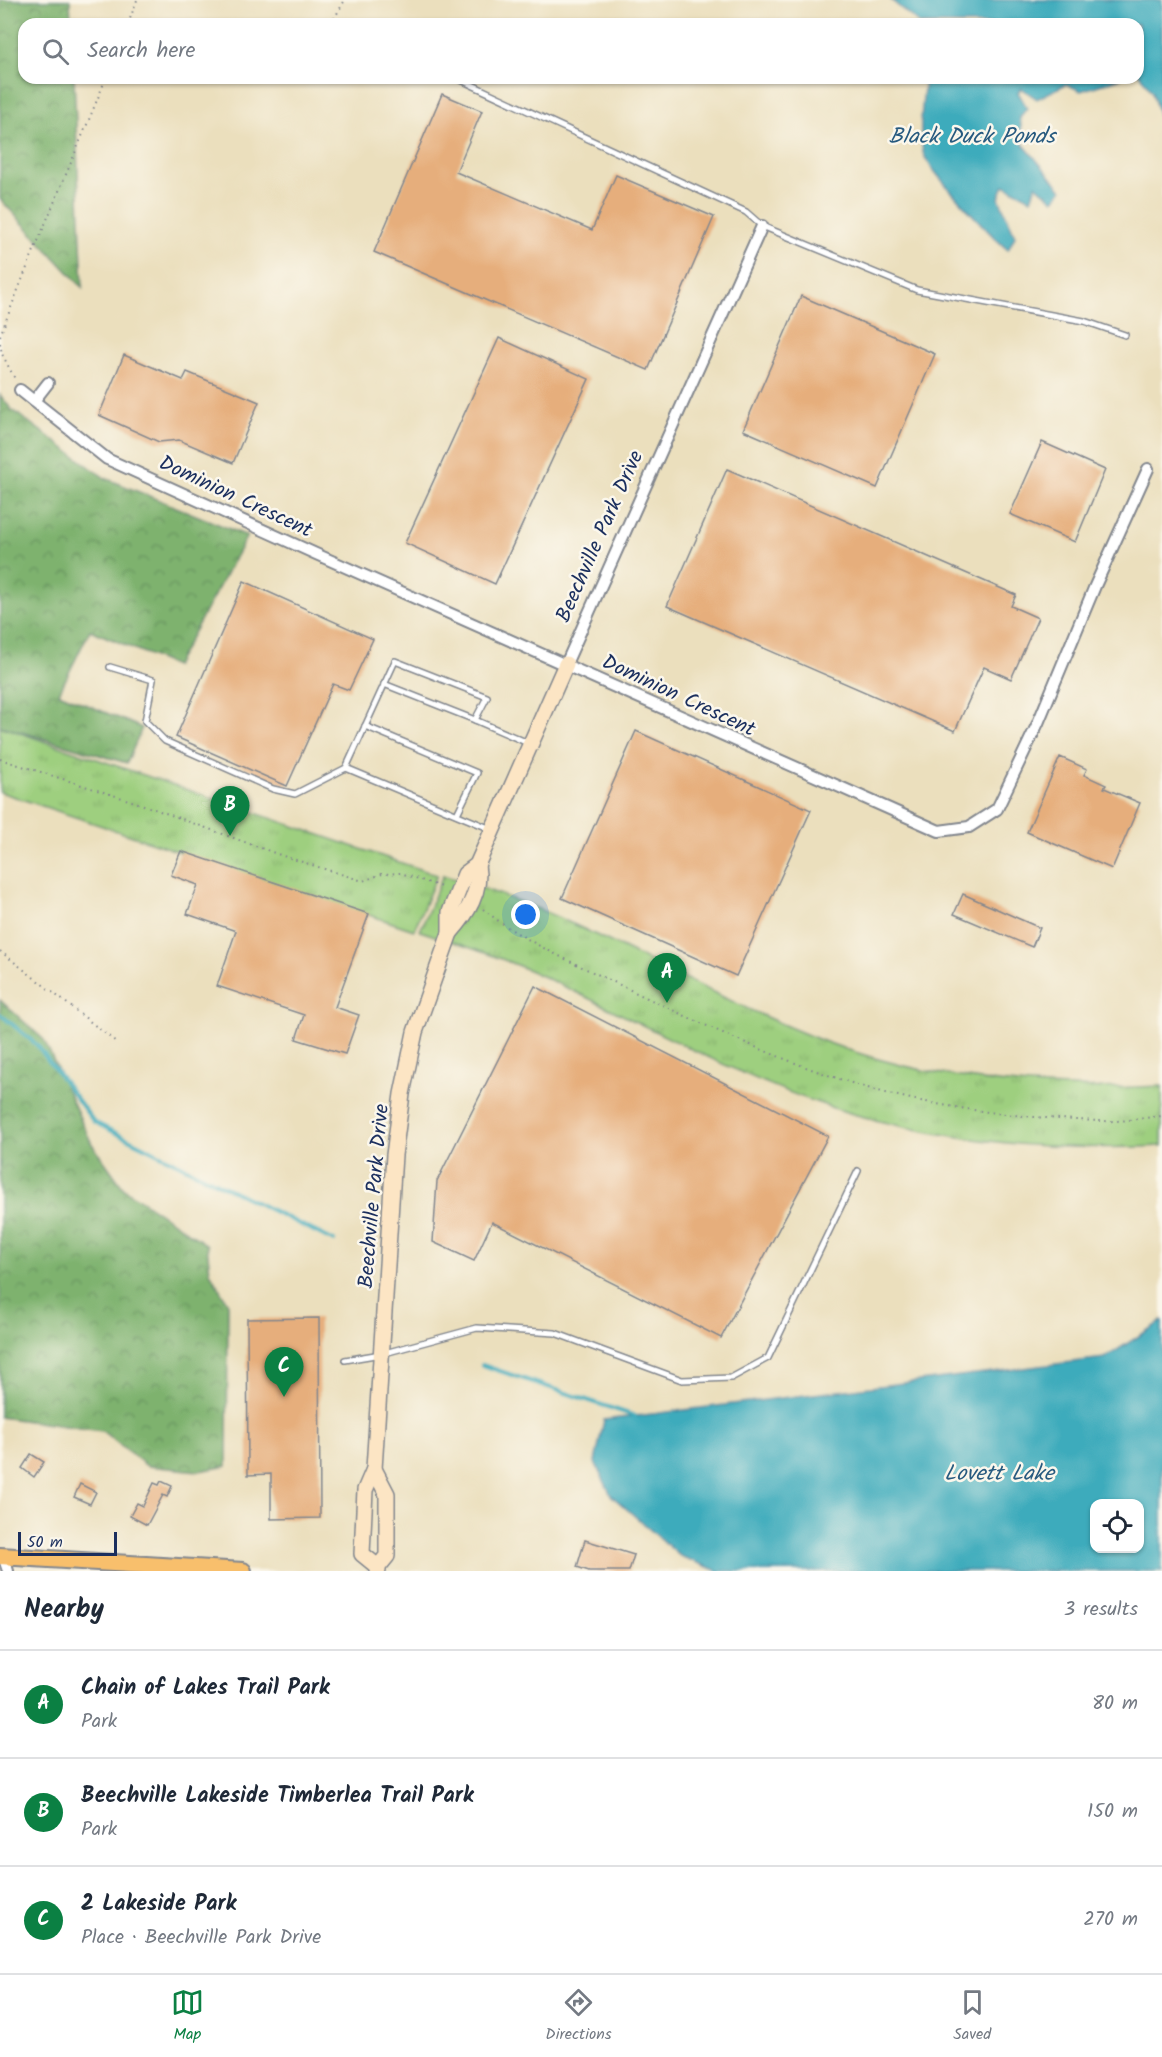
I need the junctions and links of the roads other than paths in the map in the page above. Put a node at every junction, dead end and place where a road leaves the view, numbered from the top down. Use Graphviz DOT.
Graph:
graph roads {
  1 [pos="470,84"];
  2 [pos="762,226"];
  3 [pos="1125,335"];
  4 [pos="48,383"];
  5 [pos="20,390"];
  6 [pos="34,401"];
  7 [pos="1148,469"];
  8 [pos="566,664"];
  9 [pos="111,667"];
  10 [pos="384,684"];
  11 [pos="475,720"];
  12 [pos="365,726"];
  13 [pos="531,744"];
  14 [pos="346,768"];
  15 [pos="457,814"];
  16 [pos="492,829"];
  17 [pos="477,865"];
  18 [pos="450,933"];
  19 [pos="858,1172"];
  20 [pos="381,1354"];
  21 [pos="345,1360"];
  22 [pos="374,1469"];
  23 [pos="4,1561"];
  24 [pos="378,1569"];
  25 [pos="243,1571"];
  1 -- 2 [label="lane"];
  2 -- 3 [label="lane"];
  2 -- 8 [label="street, Beechville Park Drive"];
  4 -- 6 [label="street"];
  5 -- 6 [label="street, Dominion Crescent"];
  6 -- 8 [label="street, Dominion Crescent"];
  7 -- 8 [label="street, Dominion Crescent"];
  8 -- 13 [label="street, Beechville Park Drive"];
  9 -- 14 [label="lane"];
  10 -- 11 [label="lane"];
  10 -- 11 [label="lane"];
  10 -- 12 [label="lane"];
  11 -- 13 [label="lane"];
  12 -- 14 [label="lane"];
  12 -- 15 [label="lane"];
  13 -- 16 [label="street, Beechville Park Drive"];
  14 -- 15 [label="lane"];
  15 -- 16 [label="lane"];
  16 -- 17 [label="street, Beechville Park Drive"];
  17 -- 18 [label="street, Beechville Park Drive"];
  17 -- 18 [label="street, Beechville Park Drive"];
  18 -- 20 [label="street, Beechville Park Drive"];
  19 -- 20 [label="lane"];
  20 -- 21 [label="lane"];
  20 -- 22 [label="street, Beechville Park Drive"];
  22 -- 24 [label="street, Beechville Park Drive"];
  22 -- 24 [label="street, Beechville Park Drive"];
  23 -- 25 [label="main road"];
}
